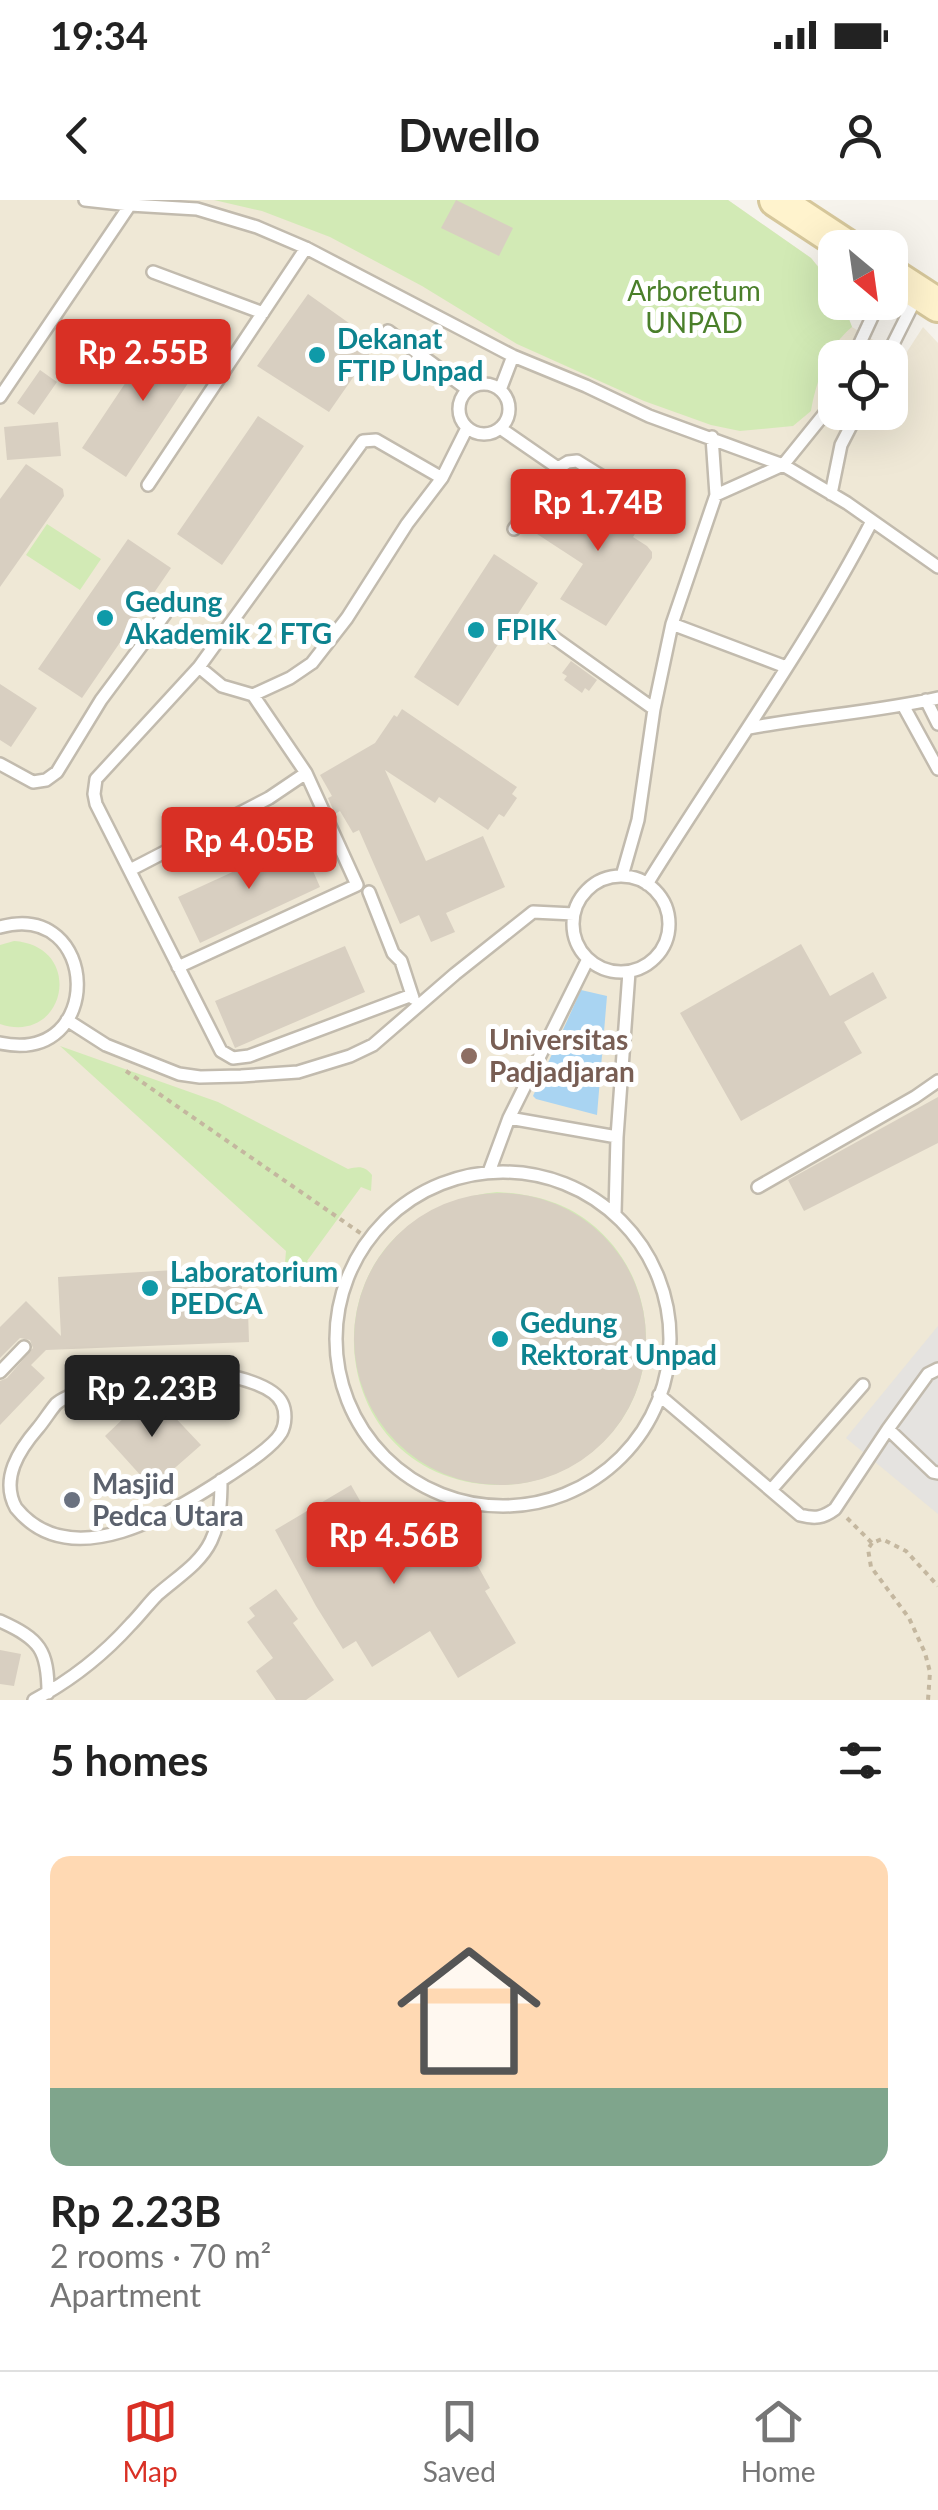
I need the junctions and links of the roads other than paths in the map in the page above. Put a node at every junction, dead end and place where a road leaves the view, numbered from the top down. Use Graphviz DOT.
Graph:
graph roads {
  1 [pos="776,200"];
  2 [pos="93,201"];
  3 [pos="130,205"];
  4 [pos="822,230"];
  5 [pos="306,248"];
  6 [pos="153,272"];
  7 [pos="263,313"];
  8 [pos="388,330"];
  9 [pos="513,356"];
  10 [pos="468,390"];
  11 [pos="500,390"];
  12 [pos="0,397"];
  13 [pos="818,422"];
  14 [pos="467,428"];
  15 [pos="500,428"];
  16 [pos="849,430"];
  17 [pos="712,437"];
  18 [pos="783,465"];
  19 [pos="558,468"];
  20 [pos="442,478"];
  21 [pos="148,486"];
  22 [pos="832,494"];
  23 [pos="716,495"];
  24 [pos="661,513"];
  25 [pos="872,521"];
  26 [pos="514,529"];
  27 [pos="938,566"];
  28 [pos="165,614"];
  29 [pos="672,624"];
  30 [pos="546,632"];
  31 [pos="199,667"];
  32 [pos="786,667"];
  33 [pos="252,695"];
  34 [pos="932,699"];
  35 [pos="904,706"];
  36 [pos="654,710"];
  37 [pos="938,724"];
  38 [pos="749,728"];
  39 [pos="0,764"];
  40 [pos="938,769"];
  41 [pos="306,773"];
  42 [pos="130,870"];
  43 [pos="622,876"];
  44 [pos="647,884"];
  45 [pos="369,892"];
  46 [pos="574,914"];
  47 [pos="0,927"];
  48 [pos="588,959"];
  49 [pos="178,966"];
  50 [pos="628,972"];
  51 [pos="414,1002"];
  52 [pos="67,1020"];
  53 [pos="0,1043"];
  54 [pos="938,1081"];
  55 [pos="509,1118"];
  56 [pos="617,1137"];
  57 [pos="489,1172"];
  58 [pos="758,1187"];
  59 [pos="615,1213"];
  60 [pos="24,1347"];
  61 [pos="938,1370"];
  62 [pos="0,1372"];
  63 [pos="863,1385"];
  64 [pos="660,1394"];
  65 [pos="888,1429"];
  66 [pos="938,1473"];
  67 [pos="222,1480"];
  68 [pos="771,1490"];
  69 [pos="0,1622"];
  70 [pos="48,1692"];
  71 [pos="34,1700"];
  1 -- 4 [label="main road"];
  2 -- 3 [label="lane"];
  3 -- 5 [label="lane"];
  3 -- 12 [label="lane"];
  5 -- 7 [label="lane"];
  5 -- 9 [label="lane"];
  6 -- 7 [label="lane"];
  7 -- 21 [label="lane"];
  8 -- 10 [label="lane"];
  9 -- 11 [label="lane"];
  9 -- 17 [label="lane"];
  10 -- 11 [label="lane"];
  10 -- 14 [label="lane"];
  11 -- 15 [label="lane"];
  13 -- 18 [label="lane"];
  14 -- 15 [label="lane"];
  14 -- 20 [label="lane"];
  15 -- 19 [label="lane"];
  16 -- 22 [label="lane"];
  17 -- 18 [label="lane"];
  17 -- 23 [label="lane"];
  18 -- 22 [label="lane"];
  18 -- 23 [label="lane"];
  19 -- 24 [label="lane"];
  19 -- 26 [label="lane"];
  20 -- 31 [label="lane"];
  20 -- 33 [label="lane"];
  22 -- 25 [label="lane"];
  23 -- 29 [label="lane"];
  25 -- 27 [label="lane"];
  25 -- 32 [label="lane"];
  28 -- 39 [label="lane"];
  29 -- 32 [label="lane"];
  29 -- 36 [label="lane"];
  30 -- 36 [label="lane"];
  31 -- 33 [label="lane"];
  31 -- 42 [label="lane"];
  32 -- 38 [label="lane"];
  33 -- 41 [label="lane"];
  34 -- 35 [label="lane"];
  34 -- 37 [label="lane"];
  35 -- 38 [label="lane"];
  35 -- 40 [label="lane"];
  36 -- 43 [label="lane"];
  38 -- 44 [label="lane"];
  41 -- 42 [label="lane"];
  41 -- 49 [label="lane"];
  42 -- 49 [label="lane"];
  43 -- 44 [label="lane"];
  43 -- 46 [label="lane"];
  44 -- 50 [label="lane"];
  45 -- 51 [label="lane"];
  46 -- 48 [label="lane"];
  46 -- 51 [label="lane"];
  47 -- 52 [label="lane"];
  48 -- 50 [label="lane"];
  48 -- 55 [label="lane"];
  49 -- 51 [label="lane"];
  50 -- 56 [label="lane"];
  51 -- 52 [label="lane"];
  52 -- 53 [label="lane"];
  54 -- 58 [label="lane"];
  55 -- 56 [label="lane"];
  55 -- 57 [label="lane"];
  56 -- 59 [label="lane"];
  57 -- 59 [label="lane"];
  57 -- 64 [label="lane"];
  59 -- 64 [label="lane"];
  60 -- 62 [label="lane"];
  61 -- 65 [label="lane"];
  63 -- 68 [label="lane"];
  64 -- 68 [label="lane"];
  65 -- 66 [label="lane"];
  65 -- 68 [label="lane"];
  67 -- 67 [label="lane"];
  67 -- 70 [label="lane"];
  69 -- 70 [label="lane"];
  70 -- 71 [label="lane"];
}
